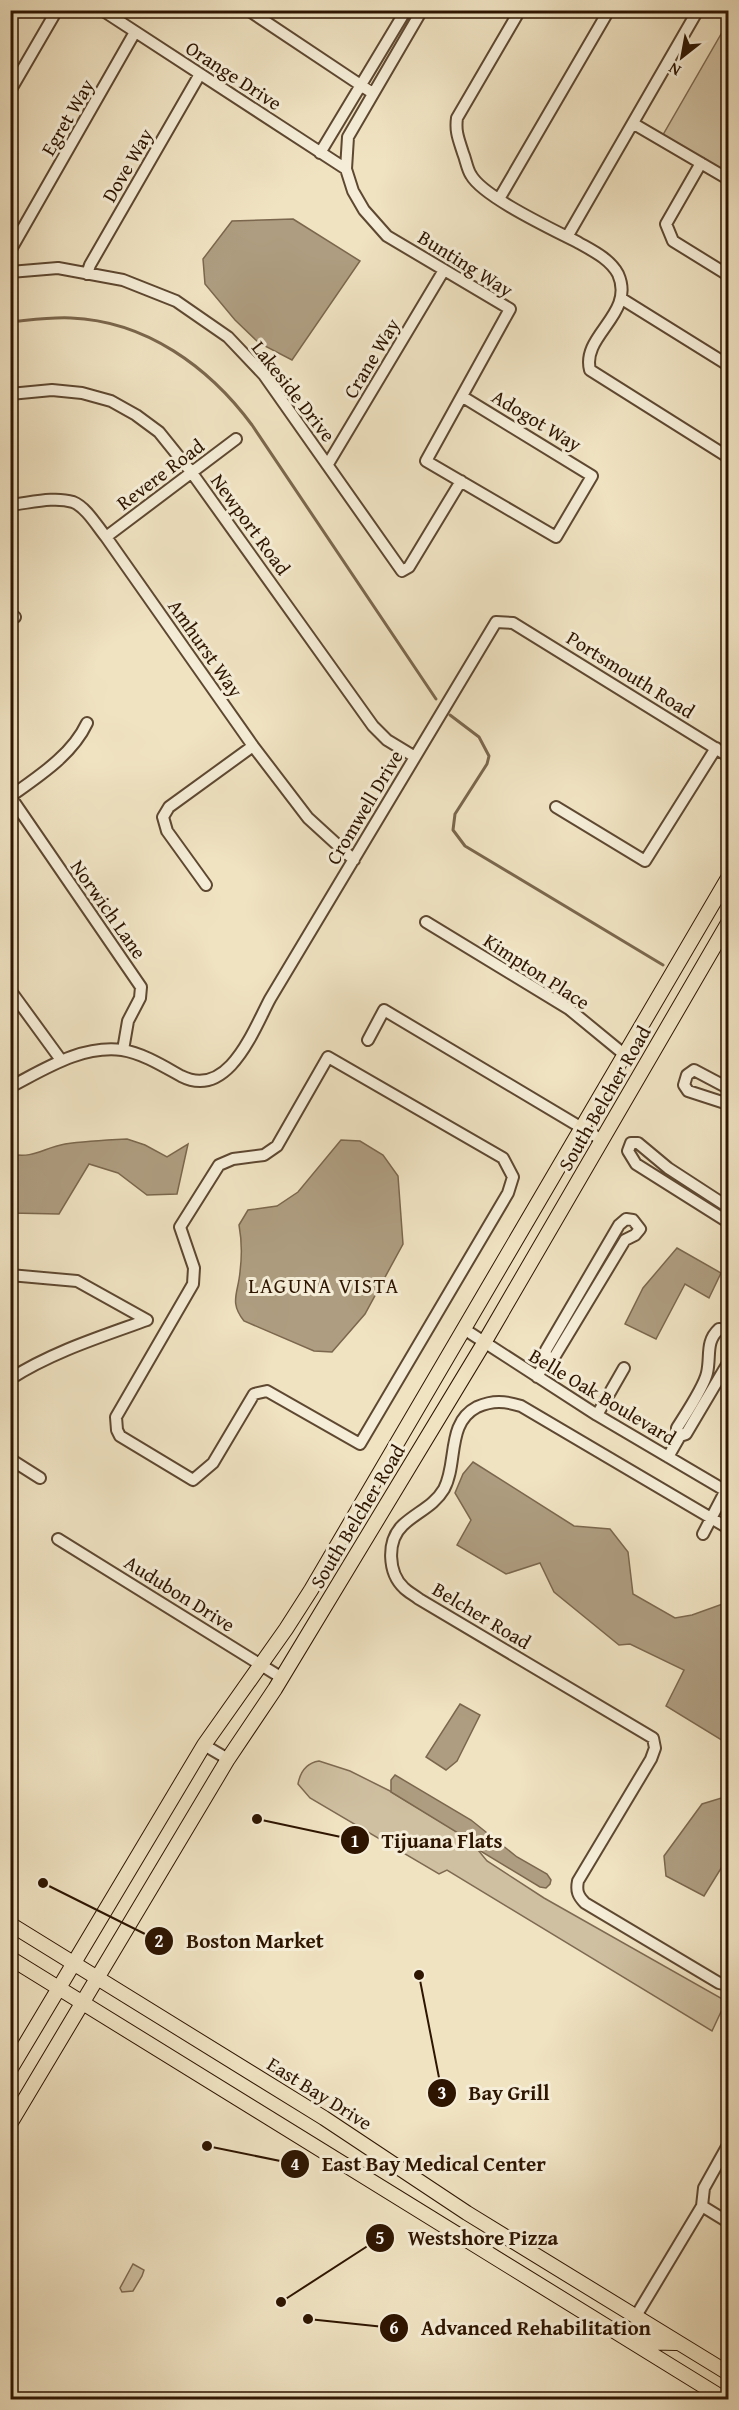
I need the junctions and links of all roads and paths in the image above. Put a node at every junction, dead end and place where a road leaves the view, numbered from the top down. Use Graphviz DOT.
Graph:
graph roads {
  1 [pos="57,10"];
  2 [pos="102,10"];
  3 [pos="248,10"];
  4 [pos="422,10"];
  5 [pos="520,10"];
  6 [pos="609,10"];
  7 [pos="698,10"];
  8 [pos="401,12"];
  9 [pos="415,23"];
  10 [pos="135,32"];
  11 [pos="200,74"];
  12 [pos="362,86"];
  13 [pos="10,91"];
  14 [pos="374,93"];
  15 [pos="634,124"];
  16 [pos="320,153"];
  17 [pos="701,163"];
  18 [pos="346,170"];
  19 [pos="729,179"];
  20 [pos="499,199"];
  21 [pos="567,237"];
  22 [pos="10,251"];
  23 [pos="444,270"];
  24 [pos="10,272"];
  25 [pos="87,274"];
  26 [pos="729,275"];
  27 [pos="622,299"];
  28 [pos="729,365"];
  29 [pos="10,394"];
  30 [pos="463,397"];
  31 [pos="236,439"];
  32 [pos="727,453"];
  33 [pos="328,464"];
  34 [pos="192,473"];
  35 [pos="461,481"];
  36 [pos="10,505"];
  37 [pos="106,537"];
  38 [pos="544,642"];
  39 [pos="87,723"];
  40 [pos="253,746"];
  41 [pos="716,748"];
  42 [pos="729,756"];
  43 [pos="415,757"];
  44 [pos="10,796"];
  45 [pos="556,807"];
  46 [pos="354,860"];
  47 [pos="729,878"];
  48 [pos="206,885"];
  49 [pos="426,922"];
  50 [pos="729,923"];
  51 [pos="10,990"];
  52 [pos="368,1040"];
  53 [pos="123,1050"];
  54 [pos="625,1055"];
  55 [pos="61,1060"];
  56 [pos="10,1087"];
  57 [pos="729,1088"];
  58 [pos="729,1104"];
  59 [pos="582,1128"];
  60 [pos="602,1140"];
  61 [pos="729,1207"];
  62 [pos="729,1222"];
  63 [pos="10,1275"];
  64 [pos="438,1312"];
  65 [pos="464,1329"];
  66 [pos="729,1330"];
  67 [pos="484,1343"];
  68 [pos="729,1363"];
  69 [pos="545,1364"];
  70 [pos="624,1368"];
  71 [pos="537,1377"];
  72 [pos="10,1379"];
  73 [pos="597,1415"];
  74 [pos="680,1436"];
  75 [pos="668,1457"];
  76 [pos="10,1459"];
  77 [pos="40,1478"];
  78 [pos="727,1488"];
  79 [pos="711,1518"];
  80 [pos="729,1528"];
  81 [pos="703,1534"];
  82 [pos="58,1539"];
  83 [pos="261,1665"];
  84 [pos="282,1678"];
  85 [pos="204,1744"];
  86 [pos="228,1759"];
  87 [pos="10,1924"];
  88 [pos="10,1958"];
  89 [pos="74,1964"];
  90 [pos="98,1979"];
  91 [pos="729,1985"];
  92 [pos="59,1988"];
  93 [pos="84,2003"];
  94 [pos="10,2070"];
  95 [pos="10,2124"];
  96 [pos="729,2145"];
  97 [pos="702,2206"];
  98 [pos="729,2222"];
  99 [pos="636,2316"];
  100 [pos="633,2342"];
  101 [pos="678,2343"];
  102 [pos="729,2373"];
  103 [pos="726,2400"];
  1 -- 13 [label="street"];
  2 -- 10 [label="street, Orange Drive"];
  3 -- 12 [label="street"];
  4 -- 9 [label="street"];
  5 -- 20 [label="street"];
  6 -- 20 [label="street"];
  7 -- 15 [label="street"];
  8 -- 9 [label="street"];
  8 -- 12 [label="street"];
  9 -- 14 [label="street"];
  10 -- 11 [label="street, Orange Drive"];
  10 -- 22 [label="street, Egret Way"];
  11 -- 16 [label="street, Orange Drive"];
  11 -- 25 [label="street, Dove Way"];
  12 -- 14 [label="street"];
  12 -- 16 [label="street"];
  14 -- 18 [label="street"];
  15 -- 17 [label="street"];
  15 -- 21 [label="street"];
  16 -- 18 [label="street, Orange Drive"];
  17 -- 19 [label="street"];
  17 -- 26 [label="street"];
  18 -- 23 [label="street, Bunting Way"];
  20 -- 21 [label="street"];
  21 -- 27 [label="street"];
  23 -- 30 [label="street, Bunting Way"];
  23 -- 33 [label="street, Crane Way"];
  24 -- 25 [label="street, Lakeside Drive"];
  25 -- 33 [label="street, Lakeside Drive"];
  27 -- 28 [label="street"];
  27 -- 32 [label="street"];
  29 -- 34 [label="street, Newport Road"];
  30 -- 35 [label="street"];
  30 -- 35 [label="street, Adogot Way"];
  31 -- 34 [label="street, Revere Road"];
  33 -- 35 [label="street, Lakeside Drive"];
  34 -- 37 [label="street, Revere Road"];
  34 -- 43 [label="street, Newport Road"];
  36 -- 37 [label="street, Amhurst Way"];
  37 -- 40 [label="street, Amhurst Way"];
  38 -- 41 [label="street, Portsmouth Road"];
  38 -- 43 [label="street, Cromwell Drive"];
  39 -- 44 [label="street"];
  40 -- 46 [label="street, Amhurst Way"];
  40 -- 48 [label="street"];
  41 -- 42 [label="street, Portsmouth Road"];
  41 -- 45 [label="street"];
  43 -- 46 [label="street, Cromwell Drive"];
  44 -- 53 [label="street, Norwich Lane"];
  46 -- 53 [label="street, Cromwell Drive"];
  47 -- 54 [label="main road, South Belcher Road"];
  49 -- 54 [label="street, Kimpton Place"];
  50 -- 60 [label="main road, South Belcher Road"];
  51 -- 55 [label="street"];
  52 -- 59 [label="street"];
  53 -- 55 [label="street"];
  54 -- 59 [label="main road, South Belcher Road"];
  55 -- 56 [label="street"];
  57 -- 58 [label="street"];
  59 -- 60 [label="street"];
  59 -- 65 [label="main road, South Belcher Road"];
  60 -- 67 [label="main road, South Belcher Road"];
  61 -- 62 [label="street"];
  63 -- 72 [label="street"];
  64 -- 64 [label="street"];
  65 -- 67 [label="street, Belle Oak Boulevard"];
  65 -- 83 [label="main road, South Belcher Road"];
  66 -- 74 [label="street"];
  67 -- 71 [label="street, Belle Oak Boulevard"];
  67 -- 84 [label="main road, South Belcher Road"];
  68 -- 74 [label="street"];
  69 -- 69 [label="street"];
  69 -- 71 [label="street"];
  70 -- 73 [label="street"];
  71 -- 73 [label="street, Belle Oak Boulevard"];
  73 -- 75 [label="street, Belle Oak Boulevard"];
  74 -- 75 [label="street"];
  75 -- 78 [label="street, Belle Oak Boulevard"];
  76 -- 77 [label="street"];
  78 -- 79 [label="street"];
  79 -- 80 [label="street, Belcher Road"];
  79 -- 81 [label="street"];
  79 -- 91 [label="street, Belcher Road"];
  82 -- 83 [label="street, Audubon Drive"];
  83 -- 84 [label="street, Audubon Drive"];
  83 -- 85 [label="main road, South Belcher Road"];
  84 -- 86 [label="main road, South Belcher Road"];
  85 -- 86 [label="street"];
  85 -- 89 [label="main road, South Belcher Road"];
  86 -- 90 [label="main road, South Belcher Road"];
  87 -- 89 [label="main road, East Bay Drive"];
  88 -- 92 [label="main road"];
  89 -- 90 [label="main road, East Bay Drive"];
  89 -- 92 [label="main road, South Belcher Road"];
  90 -- 93 [label="main road, South Belcher Road"];
  90 -- 99 [label="main road, East Bay Drive"];
  92 -- 93 [label="main road"];
  92 -- 94 [label="main road, South Belcher Road"];
  93 -- 95 [label="main road, South Belcher Road"];
  93 -- 100 [label="main road"];
  96 -- 97 [label="street"];
  97 -- 98 [label="street"];
  97 -- 99 [label="street"];
  99 -- 101 [label="main road, East Bay Drive"];
  100 -- 101 [label="main road"];
  100 -- 103 [label="main road"];
  101 -- 102 [label="main road, East Bay Drive"];
}
